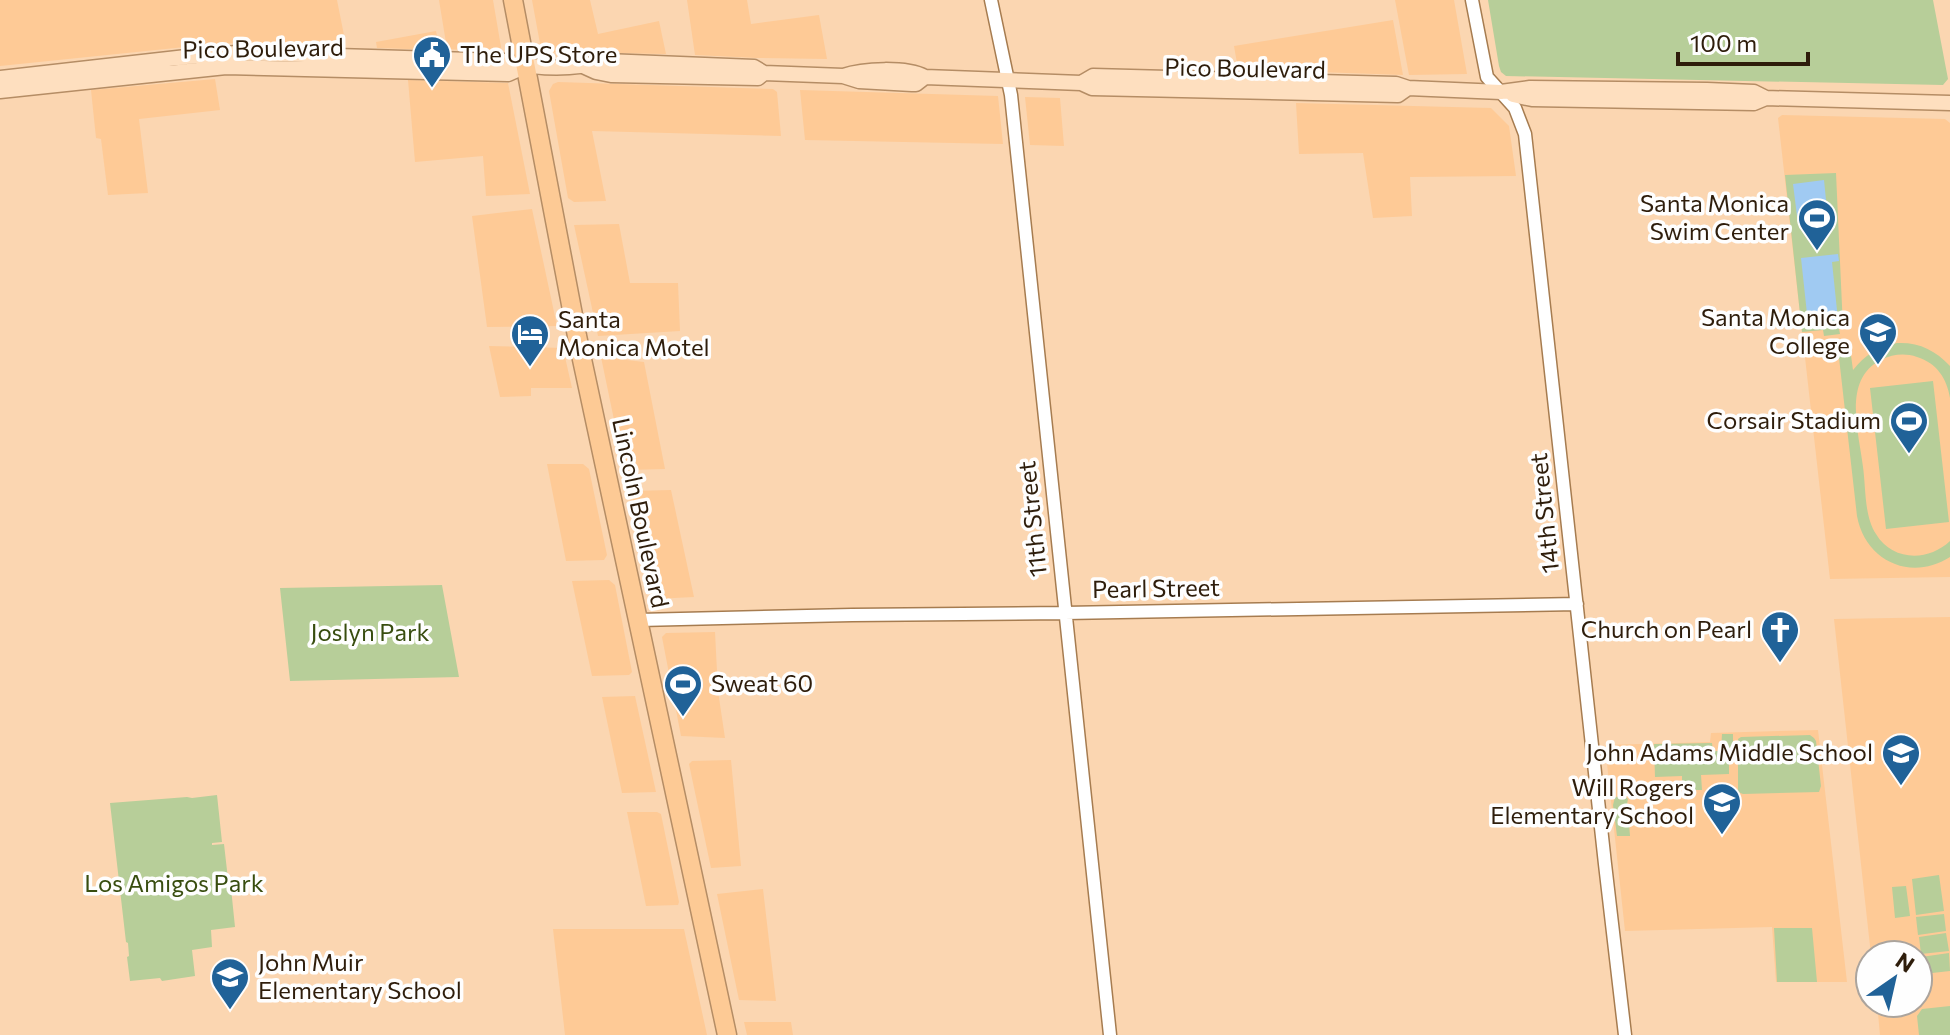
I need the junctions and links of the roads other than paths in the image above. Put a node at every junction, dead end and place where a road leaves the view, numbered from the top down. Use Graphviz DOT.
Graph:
graph roads {
  1 [pos="513,0"];
  2 [pos="991,0"];
  3 [pos="1472,0"];
  4 [pos="526,66"];
  5 [pos="0,78"];
  6 [pos="1008,79"];
  7 [pos="0,91"];
  8 [pos="1501,92"];
  9 [pos="1950,103"];
  10 [pos="1577,604"];
  11 [pos="1065,613"];
  12 [pos="639,620"];
  13 [pos="727,1035"];
  14 [pos="1110,1035"];
  15 [pos="1625,1035"];
  1 -- 4 [label="highway, Lincoln Boulevard"];
  2 -- 6 [label="street, 11th Street"];
  3 -- 8 [label="street, 14th Street"];
  4 -- 5 [label="main road, Pico Boulevard"];
  4 -- 6 [label="main road, Pico Boulevard"];
  4 -- 7 [label="main road, Pico Boulevard"];
  4 -- 12 [label="highway, Lincoln Boulevard"];
  6 -- 8 [label="main road, Pico Boulevard"];
  6 -- 11 [label="street, 11th Street"];
  8 -- 9 [label="main road, Pico Boulevard"];
  8 -- 10 [label="street, 14th Street"];
  10 -- 11 [label="street, Pearl Street"];
  10 -- 15 [label="street, 14th Street"];
  11 -- 12 [label="street, Pearl Street"];
  11 -- 14 [label="street, 11th Street"];
  12 -- 13 [label="highway, Lincoln Boulevard"];
}
